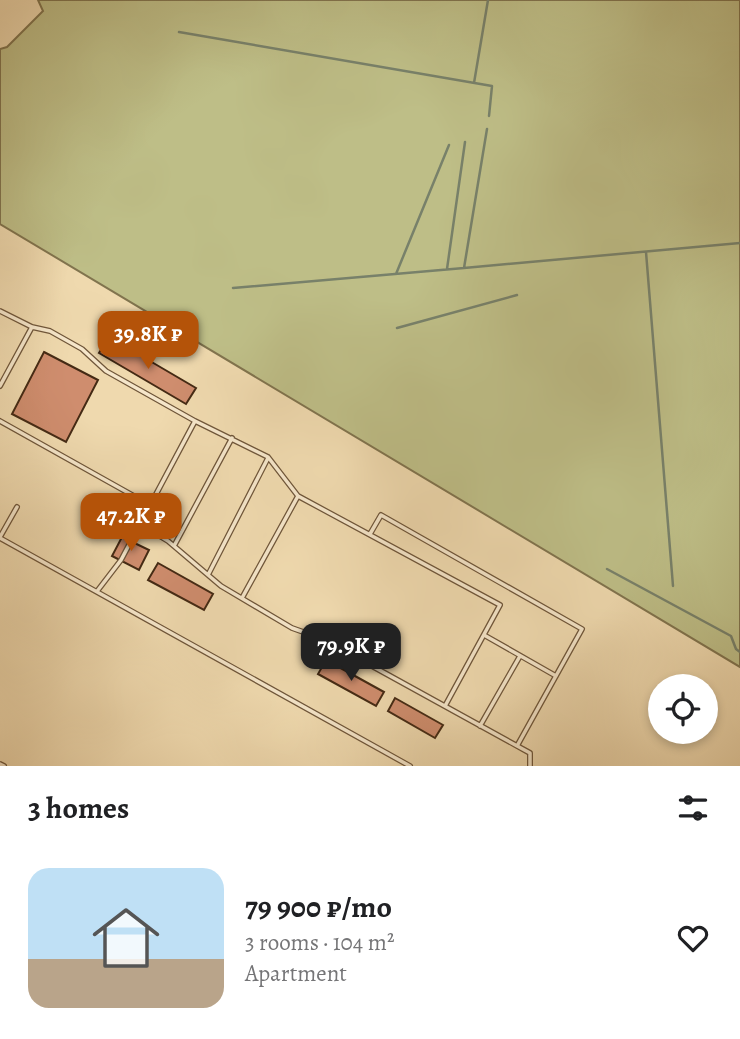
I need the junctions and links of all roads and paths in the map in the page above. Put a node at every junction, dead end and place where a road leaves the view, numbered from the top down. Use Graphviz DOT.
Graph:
graph roads {
  1 [pos="0,311"];
  2 [pos="32,327"];
  3 [pos="0,386"];
  4 [pos="0,421"];
  5 [pos="195,421"];
  6 [pos="232,438"];
  7 [pos="268,457"];
  8 [pos="298,496"];
  9 [pos="150,505"];
  10 [pos="17,508"];
  11 [pos="140,524"];
  12 [pos="370,534"];
  13 [pos="0,538"];
  14 [pos="174,546"];
  15 [pos="208,575"];
  16 [pos="98,591"];
  17 [pos="242,598"];
  18 [pos="484,635"];
  19 [pos="520,656"];
  20 [pos="556,676"];
  21 [pos="445,706"];
  22 [pos="480,726"];
  23 [pos="517,746"];
  24 [pos="411,766"];
  25 [pos="530,766"];
  1 -- 2 [label="lane"];
  2 -- 3 [label="lane"];
  2 -- 5 [label="lane"];
  4 -- 9 [label="lane"];
  5 -- 6 [label="lane"];
  5 -- 9 [label="lane"];
  6 -- 7 [label="lane"];
  6 -- 14 [label="lane"];
  7 -- 8 [label="lane"];
  7 -- 15 [label="lane"];
  8 -- 12 [label="lane"];
  8 -- 17 [label="lane"];
  9 -- 11 [label="lane"];
  10 -- 13 [label="lane"];
  11 -- 14 [label="lane"];
  11 -- 16 [label="lane"];
  12 -- 18 [label="lane"];
  12 -- 20 [label="lane"];
  13 -- 16 [label="lane"];
  14 -- 15 [label="lane"];
  15 -- 17 [label="lane"];
  16 -- 24 [label="lane"];
  17 -- 21 [label="lane"];
  18 -- 19 [label="lane"];
  18 -- 21 [label="lane"];
  19 -- 20 [label="lane"];
  19 -- 22 [label="lane"];
  20 -- 23 [label="lane"];
  21 -- 22 [label="lane"];
  22 -- 23 [label="lane"];
  23 -- 25 [label="lane"];
}
